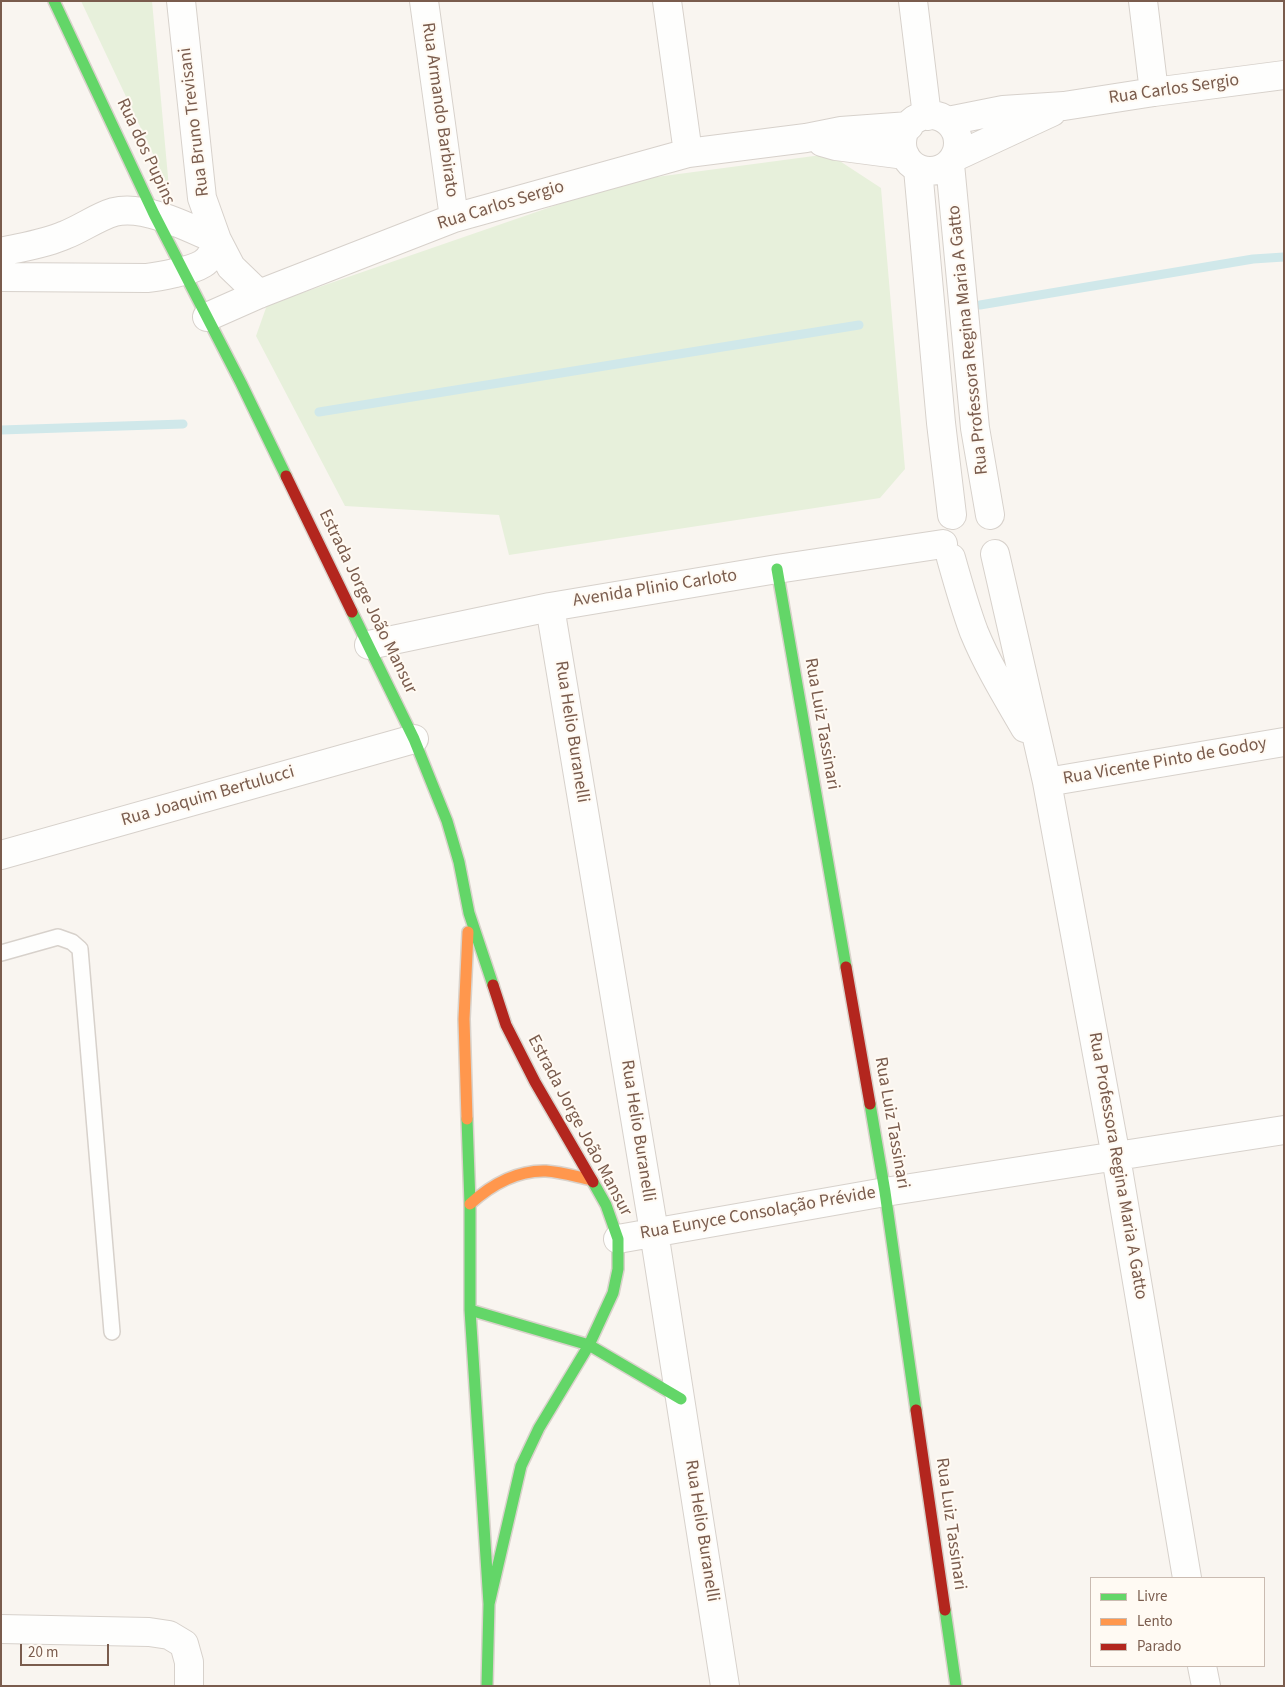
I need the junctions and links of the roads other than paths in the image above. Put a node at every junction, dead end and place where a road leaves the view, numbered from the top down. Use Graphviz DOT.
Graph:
graph roads {
  1 [pos="54,1"];
  2 [pos="181,1"];
  3 [pos="424,1"];
  4 [pos="668,1"];
  5 [pos="913,1"];
  6 [pos="1144,1"];
  7 [pos="1284,75"];
  8 [pos="1154,92"];
  9 [pos="1064,106"];
  10 [pos="928,121"];
  11 [pos="806,138"];
  12 [pos="688,153"];
  13 [pos="952,161"];
  14 [pos="911,162"];
  15 [pos="154,214"];
  16 [pos="454,218"];
  17 [pos="217,240"];
  18 [pos="1,252"];
  19 [pos="184,271"];
  20 [pos="1,277"];
  21 [pos="259,294"];
  22 [pos="208,317"];
  23 [pos="952,515"];
  24 [pos="990,515"];
  25 [pos="947,551"];
  26 [pos="995,554"];
  27 [pos="777,569"];
  28 [pos="550,607"];
  29 [pos="369,645"];
  30 [pos="414,739"];
  31 [pos="1284,742"];
  32 [pos="1040,754"];
  33 [pos="1047,782"];
  34 [pos="1,855"];
  35 [pos="469,913"];
  36 [pos="1,953"];
  37 [pos="1284,1130"];
  38 [pos="1116,1157"];
  39 [pos="592,1180"];
  40 [pos="885,1192"];
  41 [pos="470,1204"];
  42 [pos="654,1232"];
  43 [pos="618,1239"];
  44 [pos="470,1310"];
  45 [pos="112,1332"];
  46 [pos="589,1345"];
  47 [pos="681,1399"];
  48 [pos="1187,1577"];
  49 [pos="489,1604"];
  50 [pos="1,1629"];
  51 [pos="1202,1667"];
  52 [pos="189,1686"];
  53 [pos="487,1686"];
  54 [pos="725,1686"];
  55 [pos="956,1686"];
  56 [pos="1206,1686"];
  1 -- 15 [label="street, Rua dos Pupins"];
  2 -- 17 [label="street, Rua Bruno Trevisani"];
  3 -- 16 [label="street, Rua Armando Barbirato"];
  4 -- 12 [label="street"];
  5 -- 10 [label="street"];
  6 -- 8 [label="street"];
  7 -- 8 [label="street, Rua Carlos Sergio"];
  8 -- 9 [label="street, Rua Carlos Sergio"];
  9 -- 10 [label="street, Rua Carlos Sergio"];
  9 -- 13 [label="street, Rua Carlos Sergio"];
  10 -- 11 [label="street, Rua Carlos Sergio"];
  10 -- 13 [label="street"];
  10 -- 14 [label="street"];
  11 -- 12 [label="street, Rua Carlos Sergio"];
  11 -- 14 [label="street, Rua Carlos Sergio"];
  12 -- 16 [label="street, Rua Carlos Sergio"];
  13 -- 14 [label="street"];
  13 -- 24 [label="street, Rua Professora Regina Maria A Gatto"];
  14 -- 23 [label="street, Rua Professora Regina Maria A Gatto"];
  15 -- 17 [label="street"];
  15 -- 18 [label="street"];
  15 -- 19 [label="street, Rua dos Pupins"];
  16 -- 21 [label="street, Rua Carlos Sergio"];
  17 -- 19 [label="street"];
  17 -- 21 [label="street, Rua Bruno Trevisani"];
  19 -- 20 [label="street"];
  19 -- 22 [label="street, Rua dos Pupins"];
  21 -- 22 [label="street, Rua Carlos Sergio"];
  22 -- 29 [label="street, Estrada Jorge João Mansur"];
  23 -- 24 [label="street"];
  23 -- 25 [label="street"];
  24 -- 26 [label="street"];
  25 -- 26 [label="street"];
  25 -- 27 [label="street, Avenida Plinio Carloto"];
  25 -- 32 [label="street, Rua Professora Regina Maria A Gatto"];
  26 -- 32 [label="street, Rua Professora Regina Maria A Gatto"];
  27 -- 28 [label="street, Avenida Plinio Carloto"];
  27 -- 40 [label="street, Rua Luiz Tassinari"];
  28 -- 29 [label="street, Avenida Plinio Carloto"];
  28 -- 42 [label="street, Rua Helio Buranelli"];
  29 -- 30 [label="street, Estrada Jorge João Mansur"];
  30 -- 34 [label="street, Rua Joaquim Bertulucci"];
  30 -- 35 [label="street, Estrada Jorge João Mansur"];
  31 -- 33 [label="street, Rua Vicente Pinto de Godoy"];
  32 -- 33 [label="street, Rua Professora Regina Maria A Gatto"];
  33 -- 38 [label="street, Rua Professora Regina Maria A Gatto"];
  35 -- 39 [label="street, Estrada Jorge João Mansur"];
  35 -- 41 [label="street, Estrada Jorge João Mansur"];
  36 -- 45 [label="lane"];
  37 -- 38 [label="street, Rua Eunyce Consolação Prévide"];
  38 -- 40 [label="street, Rua Eunyce Consolação Prévide"];
  38 -- 48 [label="street, Rua Professora Regina Maria A Gatto"];
  39 -- 41 [label="street"];
  39 -- 43 [label="street, Estrada Jorge João Mansur"];
  40 -- 42 [label="street, Rua Eunyce Consolação Prévide"];
  40 -- 55 [label="street, Rua Luiz Tassinari"];
  41 -- 44 [label="street, Estrada Jorge João Mansur"];
  42 -- 43 [label="street, Rua Eunyce Consolação Prévide"];
  42 -- 47 [label="street, Rua Helio Buranelli"];
  43 -- 46 [label="street, Estrada Jorge João Mansur"];
  44 -- 46 [label="street"];
  44 -- 49 [label="street, Estrada Jorge João Mansur"];
  46 -- 47 [label="street"];
  46 -- 49 [label="street, Estrada Jorge João Mansur"];
  47 -- 54 [label="street, Rua Helio Buranelli"];
  49 -- 53 [label="street, Estrada Jorge João Mansur"];
  50 -- 52 [label="street"];
  51 -- 56 [label="street"];
}
